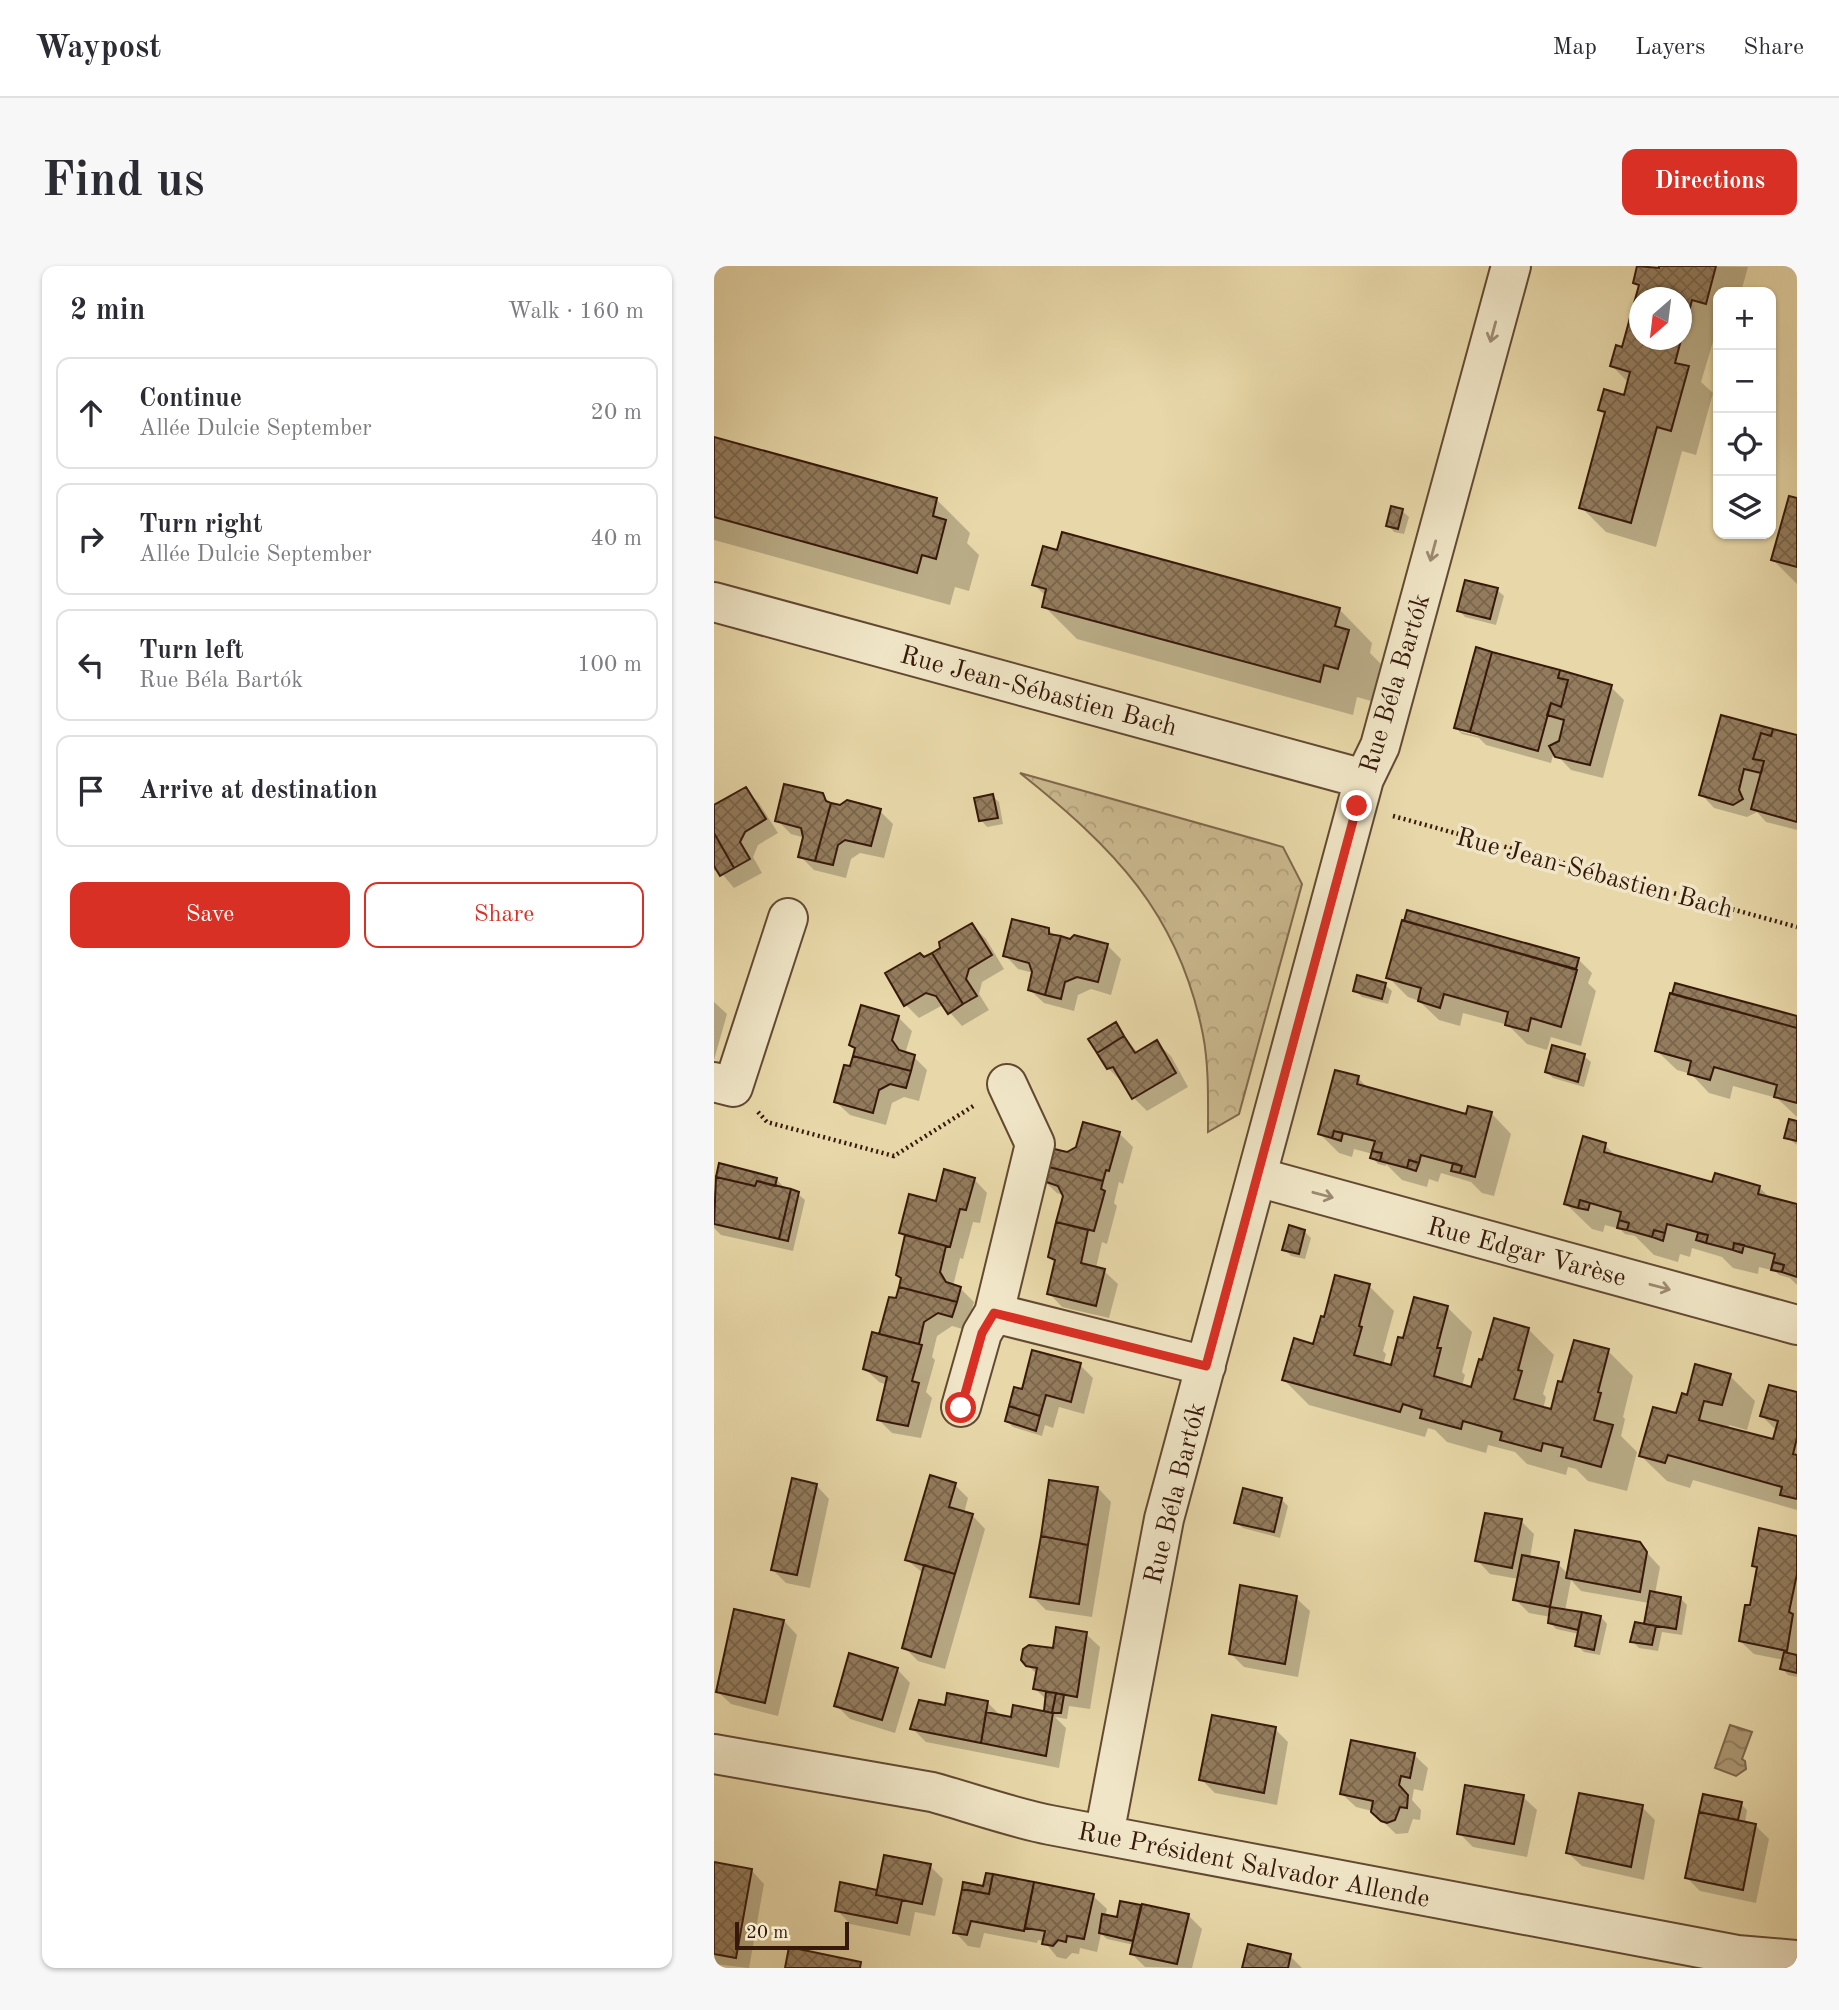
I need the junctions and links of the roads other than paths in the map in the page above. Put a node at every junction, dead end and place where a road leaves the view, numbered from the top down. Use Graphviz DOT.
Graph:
graph roads {
  1 [pos="1511,266"];
  2 [pos="714,602"];
  3 [pos="1364,779"];
  4 [pos="788,918"];
  5 [pos="723,1084"];
  6 [pos="1007,1084"];
  7 [pos="1257,1177"];
  8 [pos="994,1313"];
  9 [pos="1797,1325"];
  10 [pos="1206,1366"];
  11 [pos="961,1408"];
  12 [pos="714,1754"];
  13 [pos="1104,1835"];
  14 [pos="1797,1960"];
  1 -- 3 [label="street, Rue Béla Bartók, one-way"];
  2 -- 3 [label="street, Rue Jean-Sébastien Bach"];
  3 -- 7 [label="street, Rue Béla Bartók"];
  4 -- 5 [label="street"];
  6 -- 8 [label="street"];
  7 -- 9 [label="street, Rue Edgar Varèse, one-way"];
  7 -- 10 [label="street, Rue Béla Bartók"];
  8 -- 10 [label="street"];
  8 -- 11 [label="street"];
  10 -- 13 [label="street, Rue Béla Bartók"];
  12 -- 13 [label="street, Rue Président Salvador Allende"];
  13 -- 14 [label="street, Rue Président Salvador Allende"];
}
